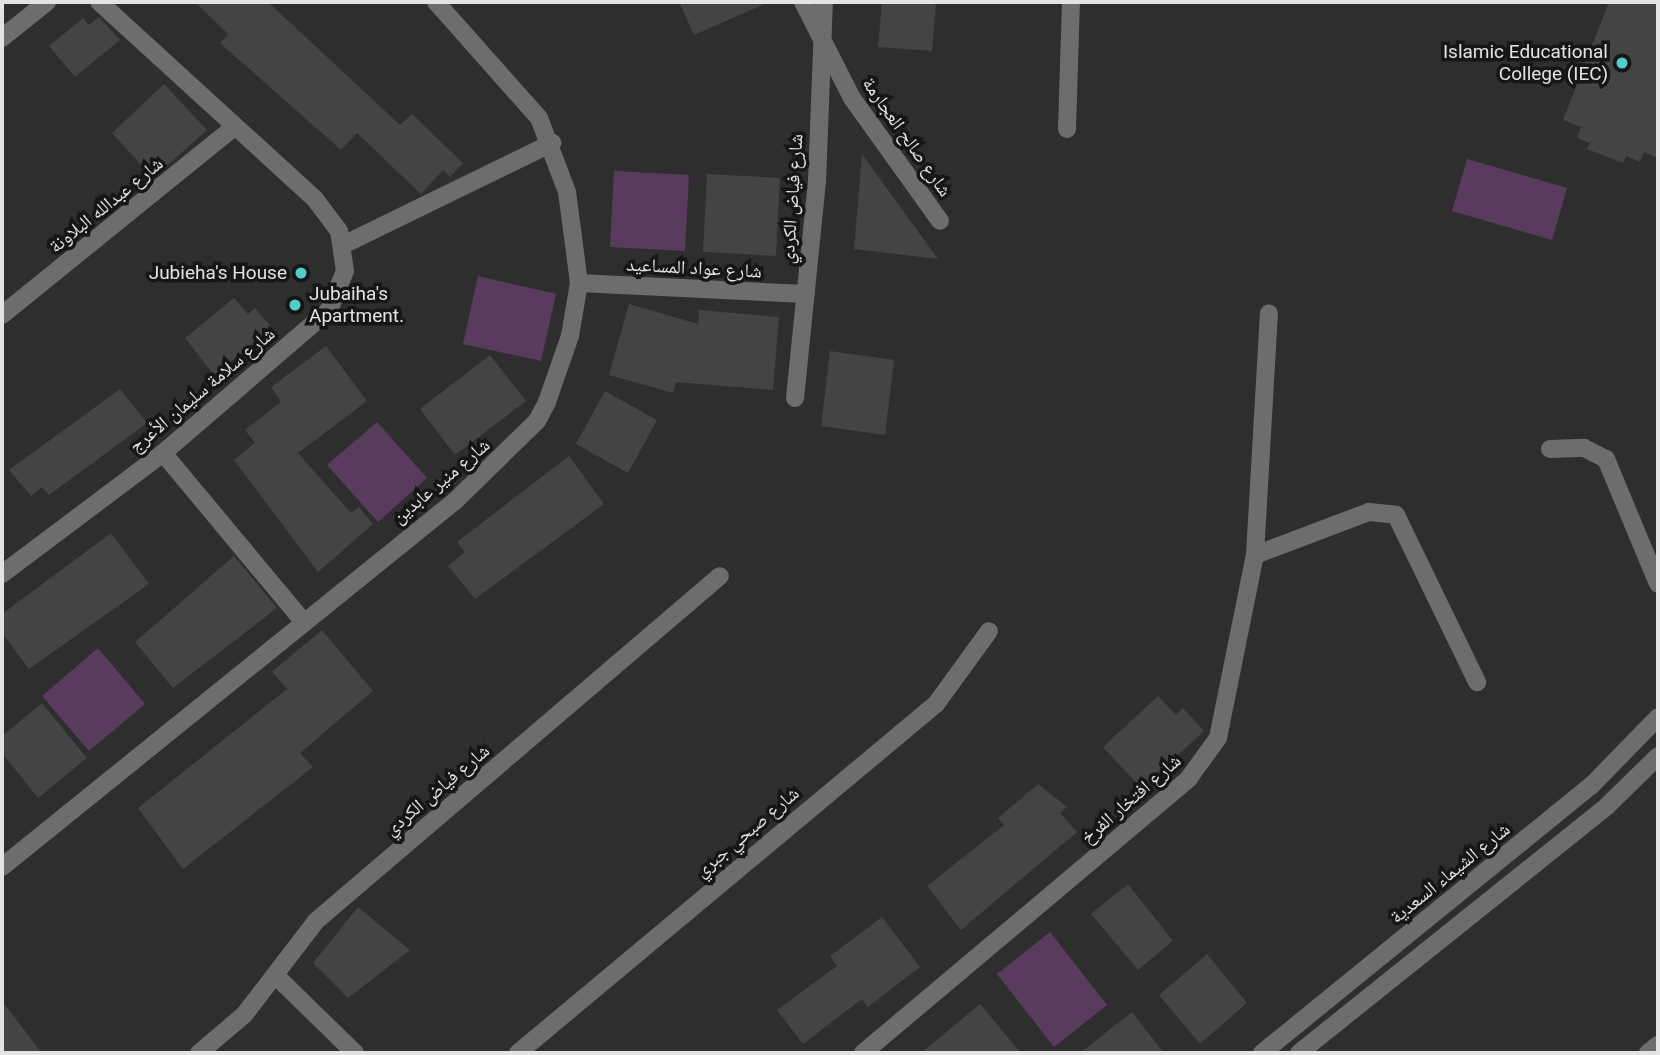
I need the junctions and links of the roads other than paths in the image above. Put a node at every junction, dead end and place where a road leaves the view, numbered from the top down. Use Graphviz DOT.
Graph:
graph roads {
  1 [pos="47,2"];
  2 [pos="99,2"];
  3 [pos="436,2"];
  4 [pos="803,2"];
  5 [pos="824,2"];
  6 [pos="1072,2"];
  7 [pos="821,36"];
  8 [pos="2,38"];
  9 [pos="235,126"];
  10 [pos="1067,129"];
  11 [pos="552,143"];
  12 [pos="940,221"];
  13 [pos="343,245"];
  14 [pos="579,283"];
  15 [pos="806,294"];
  16 [pos="1269,313"];
  17 [pos="2,315"];
  18 [pos="794,398"];
  19 [pos="1550,449"];
  20 [pos="163,453"];
  21 [pos="1255,555"];
  22 [pos="4,567"];
  23 [pos="720,576"];
  24 [pos="1658,584"];
  25 [pos="302,620"];
  26 [pos="989,631"];
  27 [pos="1476,682"];
  28 [pos="1657,723"];
  29 [pos="1658,756"];
  30 [pos="2,867"];
  31 [pos="275,975"];
  32 [pos="1658,1045"];
  33 [pos="199,1053"];
  34 [pos="355,1053"];
  35 [pos="518,1053"];
  36 [pos="863,1053"];
  37 [pos="1262,1053"];
  38 [pos="1299,1053"];
  39 [pos="1648,1053"];
  1 -- 8 [label="street"];
  2 -- 9 [label="street, شارع سلامة سليمان الأعرج"];
  3 -- 11 [label="street, شارع منير عابدين"];
  4 -- 7 [label="street, شارع صالح العجارمة"];
  5 -- 7 [label="street, شارع فياض الكردي"];
  6 -- 10 [label="street"];
  7 -- 12 [label="street, شارع صالح العجارمة"];
  7 -- 15 [label="street, شارع فياض الكردي"];
  9 -- 13 [label="street, شارع سلامة سليمان الأعرج"];
  9 -- 17 [label="street, شارع عبدالله البلاونة"];
  11 -- 13 [label="street"];
  11 -- 14 [label="street, شارع منير عابدين"];
  13 -- 20 [label="street, شارع سلامة سليمان الأعرج"];
  14 -- 15 [label="street, شارع عواد المساعيد"];
  14 -- 25 [label="street, شارع منير عابدين"];
  15 -- 18 [label="street, شارع فياض الكردي"];
  16 -- 21 [label="street, شارع افتخار الفرخ"];
  19 -- 24 [label="street"];
  20 -- 22 [label="street, شارع سلامة سليمان الأعرج"];
  20 -- 25 [label="street"];
  21 -- 27 [label="street"];
  21 -- 36 [label="street, شارع افتخار الفرخ"];
  23 -- 31 [label="street, شارع فياض الكردي"];
  25 -- 30 [label="street, شارع منير عابدين"];
  26 -- 35 [label="street, شارع صبحي جبري"];
  28 -- 37 [label="street, شارع الشيماء السعدية"];
  29 -- 38 [label="street"];
  31 -- 33 [label="street, شارع فياض الكردي"];
  31 -- 34 [label="street"];
  32 -- 39 [label="street"];
}
